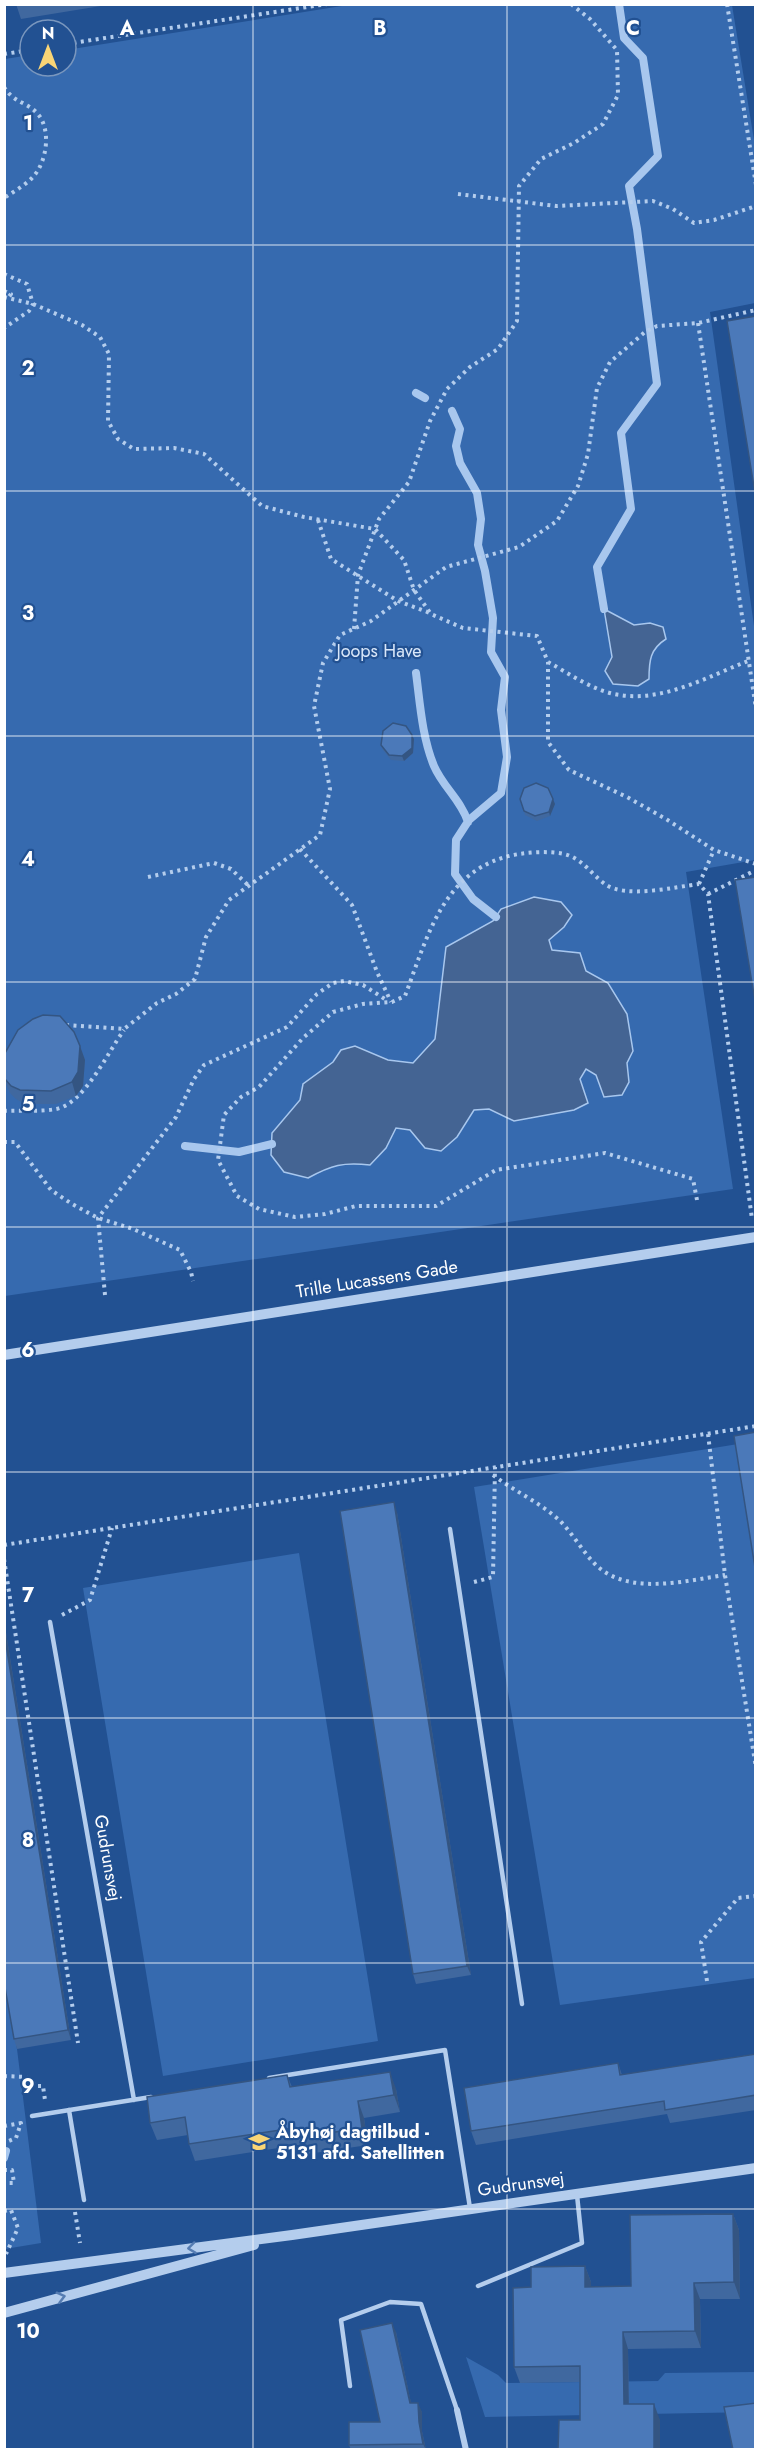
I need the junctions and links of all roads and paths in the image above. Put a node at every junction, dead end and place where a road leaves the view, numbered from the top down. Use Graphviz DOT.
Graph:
graph roads {
  1 [pos="327,4"];
  2 [pos="571,4"];
  3 [pos="727,4"];
  4 [pos="78,42"];
  5 [pos="4,87"];
  6 [pos="756,185"];
  7 [pos="458,194"];
  8 [pos="4,198"];
  9 [pos="519,201"];
  10 [pos="756,206"];
  11 [pos="4,274"];
  12 [pos="4,291"];
  13 [pos="6,298"];
  14 [pos="33,304"];
  15 [pos="756,310"];
  16 [pos="698,323"];
  17 [pos="4,328"];
  18 [pos="318,520"];
  19 [pos="375,529"];
  20 [pos="358,575"];
  21 [pos="414,590"];
  22 [pos="398,601"];
  23 [pos="431,614"];
  24 [pos="354,629"];
  25 [pos="748,661"];
  26 [pos="548,662"];
  27 [pos="756,709"];
  28 [pos="300,849"];
  29 [pos="714,850"];
  30 [pos="756,864"];
  31 [pos="756,870"];
  32 [pos="148,877"];
  33 [pos="699,884"];
  34 [pos="249,886"];
  35 [pos="708,894"];
  36 [pos="390,1002"];
  37 [pos="61,1025"];
  38 [pos="124,1029"];
  39 [pos="4,1111"];
  40 [pos="4,1142"];
  41 [pos="697,1200"];
  42 [pos="98,1218"];
  43 [pos="755,1237"];
  44 [pos="192,1281"];
  45 [pos="105,1295"];
  46 [pos="4,1355"];
  47 [pos="756,1426"];
  48 [pos="708,1434"];
  49 [pos="495,1467"];
  50 [pos="494,1475"];
  51 [pos="112,1528"];
  52 [pos="450,1529"];
  53 [pos="4,1545"];
  54 [pos="4,1559"];
  55 [pos="725,1575"];
  56 [pos="459,1585"];
  57 [pos="50,1622"];
  58 [pos="756,1768"];
  59 [pos="756,1896"];
  60 [pos="707,1981"];
  61 [pos="522,2004"];
  62 [pos="78,2043"];
  63 [pos="4,2076"];
  64 [pos="260,2079"];
  65 [pos="157,2096"];
  66 [pos="134,2100"];
  67 [pos="69,2110"];
  68 [pos="48,2113"];
  69 [pos="32,2116"];
  70 [pos="4,2126"];
  71 [pos="4,2143"];
  72 [pos="756,2168"];
  73 [pos="4,2170"];
  74 [pos="4,2183"];
  75 [pos="576,2193"];
  76 [pos="84,2200"];
  77 [pos="470,2208"];
  78 [pos="4,2211"];
  79 [pos="75,2212"];
  80 [pos="79,2235"];
  81 [pos="292,2235"];
  82 [pos="4,2258"];
  83 [pos="4,2273"];
  84 [pos="478,2286"];
  85 [pos="4,2313"];
  86 [pos="350,2386"];
  87 [pos="457,2410"];
  88 [pos="466,2450"];
  1 -- 4 [label="path"];
  2 -- 9 [label="path"];
  3 -- 6 [label="path"];
  5 -- 8 [label="path"];
  7 -- 9 [label="path"];
  9 -- 10 [label="path"];
  9 -- 19 [label="path"];
  11 -- 14 [label="path"];
  12 -- 13 [label="path"];
  13 -- 14 [label="path"];
  14 -- 17 [label="path"];
  14 -- 18 [label="path"];
  15 -- 16 [label="path"];
  16 -- 21 [label="path"];
  16 -- 25 [label="path"];
  18 -- 19 [label="path"];
  18 -- 20 [label="path"];
  19 -- 20 [label="path"];
  19 -- 21 [label="path"];
  20 -- 22 [label="path"];
  20 -- 24 [label="path"];
  21 -- 22 [label="path"];
  21 -- 23 [label="path"];
  22 -- 23 [label="path"];
  22 -- 24 [label="path"];
  23 -- 26 [label="path"];
  24 -- 28 [label="path"];
  25 -- 26 [label="path"];
  25 -- 27 [label="path"];
  26 -- 29 [label="path"];
  28 -- 34 [label="path"];
  28 -- 36 [label="path"];
  29 -- 30 [label="path"];
  29 -- 33 [label="path"];
  31 -- 35 [label="path"];
  32 -- 34 [label="path"];
  33 -- 35 [label="path"];
  33 -- 36 [label="path"];
  34 -- 38 [label="path"];
  35 -- 43 [label="path"];
  36 -- 41 [label="path"];
  36 -- 42 [label="path"];
  37 -- 38 [label="path"];
  38 -- 39 [label="path"];
  40 -- 42 [label="path"];
  42 -- 44 [label="path"];
  42 -- 45 [label="path"];
  43 -- 46 [label="street, Trille Lucassens Gade"];
  47 -- 48 [label="path"];
  48 -- 49 [label="path"];
  48 -- 55 [label="path"];
  49 -- 50 [label="path"];
  49 -- 51 [label="path"];
  50 -- 55 [label="path"];
  50 -- 56 [label="path"];
  51 -- 53 [label="path"];
  51 -- 57 [label="path"];
  52 -- 56 [label="lane"];
  54 -- 62 [label="path"];
  55 -- 58 [label="path"];
  56 -- 61 [label="lane"];
  57 -- 66 [label="lane, Gudrunsvej"];
  59 -- 60 [label="path"];
  63 -- 68 [label="path"];
  64 -- 77 [label="lane"];
  65 -- 66 [label="lane"];
  66 -- 67 [label="lane"];
  67 -- 68 [label="lane"];
  67 -- 76 [label="lane"];
  68 -- 69 [label="lane"];
  70 -- 71 [label="path"];
  72 -- 75 [label="street, Gudrunsvej"];
  73 -- 74 [label="path"];
  75 -- 77 [label="street, Gudrunsvej"];
  75 -- 84 [label="lane"];
  77 -- 81 [label="street, Gudrunsvej"];
  78 -- 82 [label="path"];
  79 -- 80 [label="path"];
  81 -- 83 [label="street, Gudrunsvej, one-way"];
  85 -- 81 [label="street, Gudrunsvej, one-way"];
  86 -- 87 [label="lane"];
  87 -- 88 [label="street"];
}
